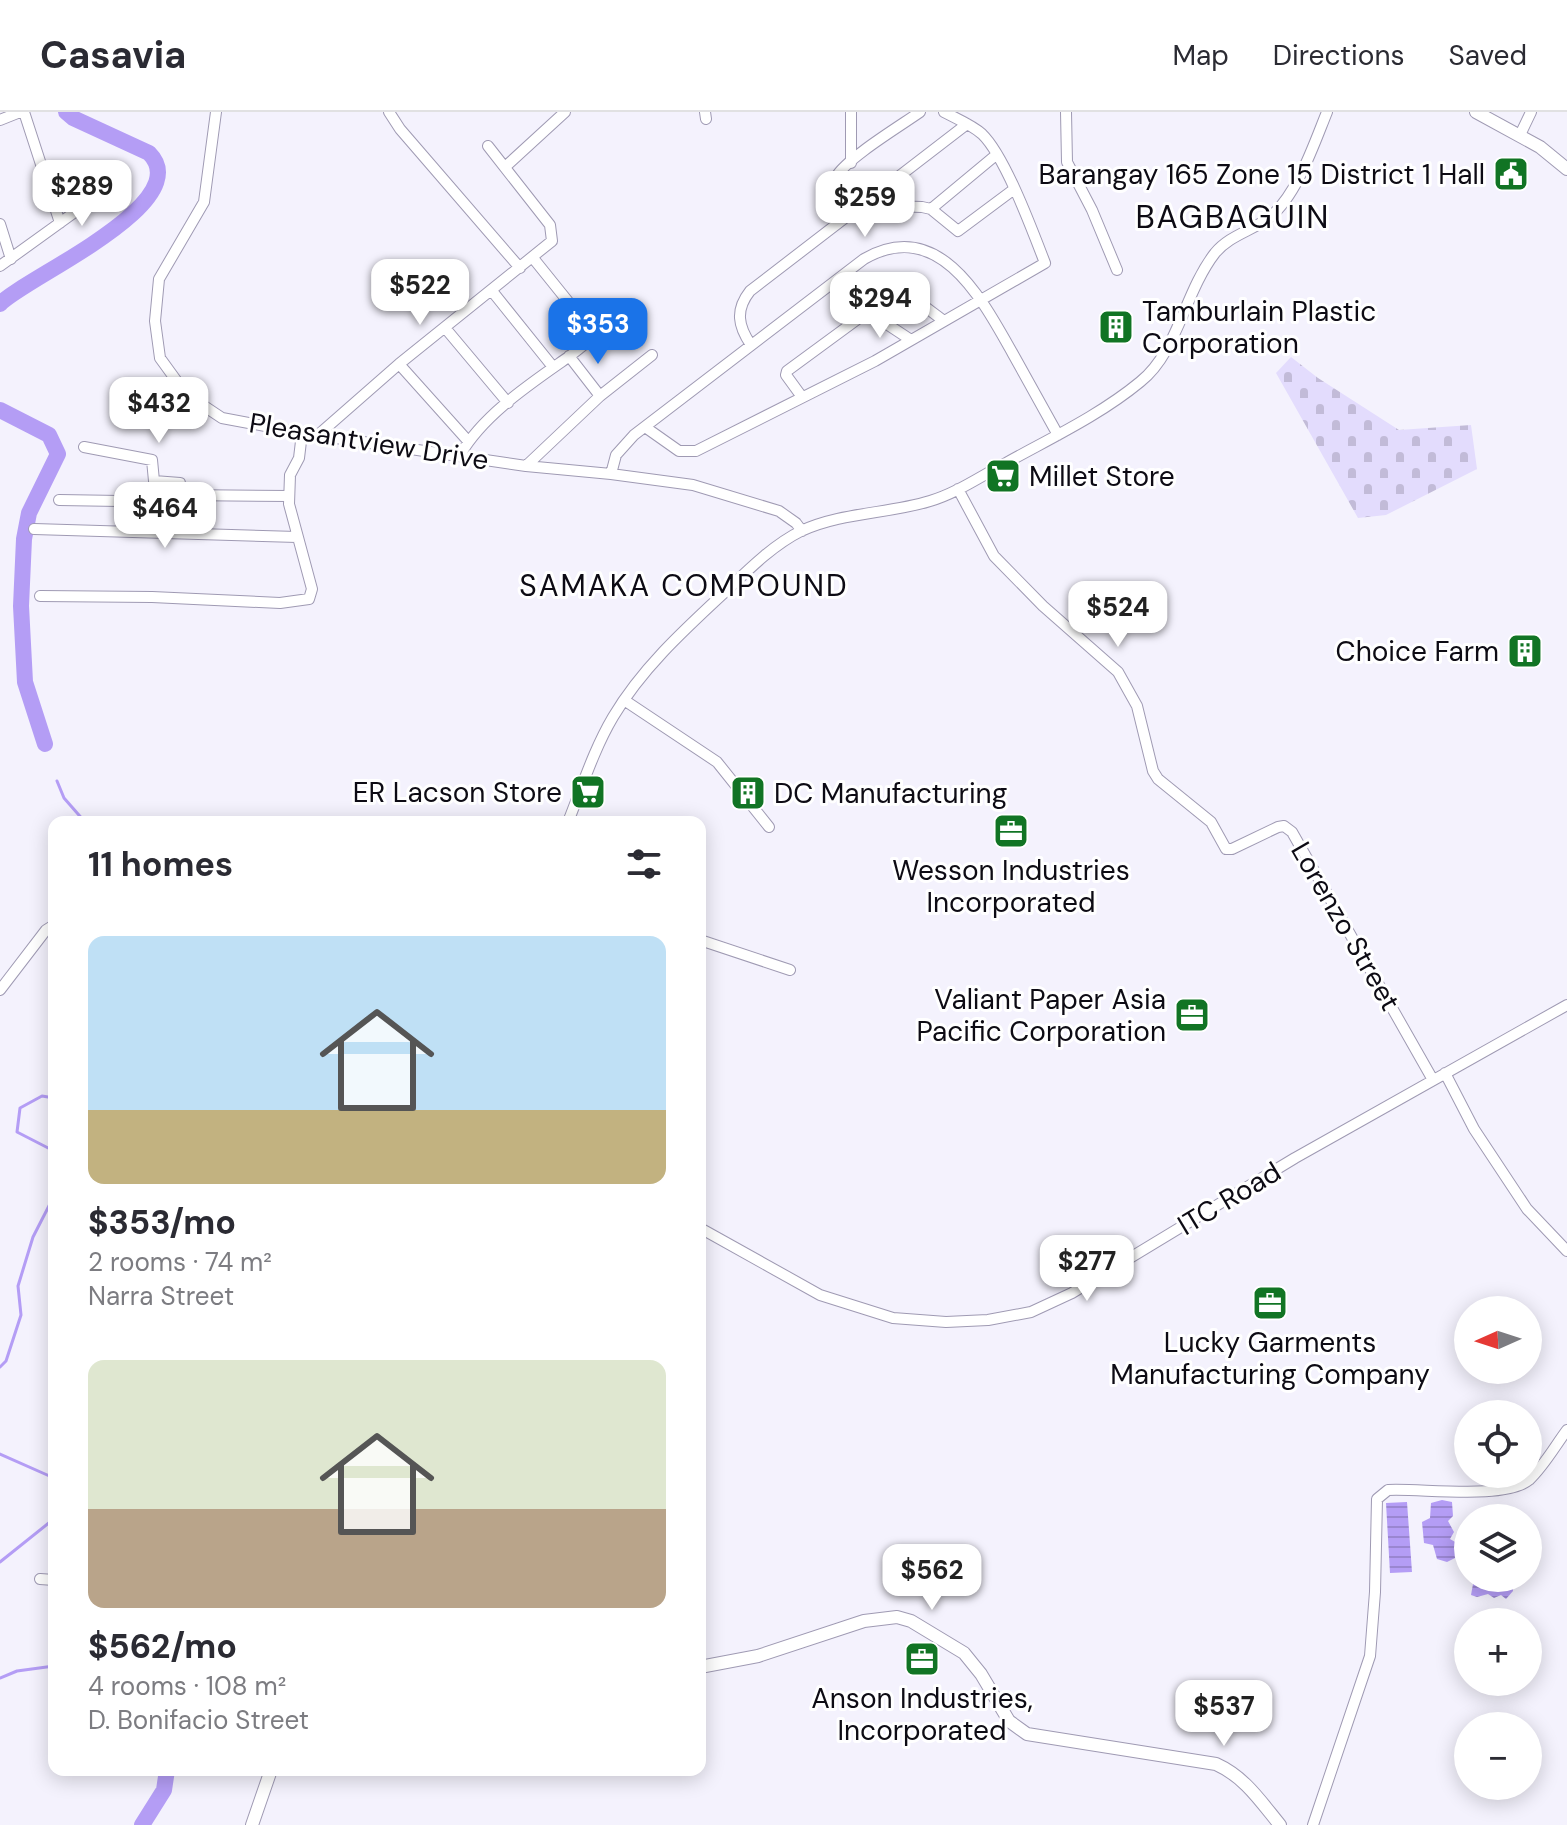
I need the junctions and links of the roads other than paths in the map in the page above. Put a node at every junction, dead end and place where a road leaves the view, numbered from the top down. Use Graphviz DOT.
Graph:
graph roads {
  1 [pos="22,112"];
  2 [pos="216,112"];
  3 [pos="389,112"];
  4 [pos="565,112"];
  5 [pos="851,112"];
  6 [pos="920,112"];
  7 [pos="944,112"];
  8 [pos="1327,112"];
  9 [pos="1476,112"];
  10 [pos="1531,112"];
  11 [pos="1068,114"];
  12 [pos="0,120"];
  13 [pos="967,124"];
  14 [pos="1520,135"];
  15 [pos="488,146"];
  16 [pos="996,155"];
  17 [pos="851,163"];
  18 [pos="505,167"];
  19 [pos="1567,169"];
  20 [pos="98,171"];
  21 [pos="1013,190"];
  22 [pos="861,205"];
  23 [pos="931,209"];
  24 [pos="841,219"];
  25 [pos="60,223"];
  26 [pos="0,224"];
  27 [pos="533,258"];
  28 [pos="11,259"];
  29 [pos="0,266"];
  30 [pos="520,268"];
  31 [pos="1117,270"];
  32 [pos="492,291"];
  33 [pos="982,300"];
  34 [pos="630,305"];
  35 [pos="867,311"];
  36 [pos="944,321"];
  37 [pos="446,329"];
  38 [pos="595,335"];
  39 [pos="911,340"];
  40 [pos="751,345"];
  41 [pos="652,355"];
  42 [pos="569,356"];
  43 [pos="399,364"];
  44 [pos="553,367"];
  45 [pos="600,396"];
  46 [pos="802,397"];
  47 [pos="508,403"];
  48 [pos="645,427"];
  49 [pos="302,433"];
  50 [pos="318,435"];
  51 [pos="1058,435"];
  52 [pos="468,441"];
  53 [pos="84,447"];
  54 [pos="460,455"];
  55 [pos="526,466"];
  56 [pos="611,474"];
  57 [pos="958,489"];
  58 [pos="181,495"];
  59 [pos="289,496"];
  60 [pos="59,500"];
  61 [pos="34,529"];
  62 [pos="802,531"];
  63 [pos="297,537"];
  64 [pos="40,596"];
  65 [pos="624,700"];
  66 [pos="570,816"];
  67 [pos="769,827"];
  68 [pos="48,929"];
  69 [pos="706,942"];
  70 [pos="790,970"];
  71 [pos="0,990"];
  72 [pos="1567,1005"];
  73 [pos="1445,1073"];
  74 [pos="1433,1080"];
  75 [pos="706,1231"];
  76 [pos="1567,1251"];
  77 [pos="1567,1430"];
  78 [pos="40,1579"];
  79 [pos="48,1580"];
  80 [pos="706,1666"];
  81 [pos="269,1776"];
  82 [pos="252,1825"];
  83 [pos="1280,1825"];
  84 [pos="1313,1825"];
  1 -- 12 [label="street"];
  1 -- 25 [label="street"];
  2 -- 49 [label="street, Pleasantview Drive"];
  3 -- 30 [label="street"];
  4 -- 18 [label="street"];
  5 -- 17 [label="street"];
  6 -- 17 [label="street"];
  7 -- 13 [label="street"];
  8 -- 51 [label="street"];
  9 -- 14 [label="main road"];
  10 -- 14 [label="street"];
  11 -- 31 [label="street"];
  13 -- 16 [label="street"];
  13 -- 22 [label="street"];
  14 -- 19 [label="main road"];
  15 -- 18 [label="street"];
  16 -- 21 [label="street"];
  16 -- 23 [label="street"];
  17 -- 24 [label="street"];
  18 -- 27 [label="street"];
  20 -- 25 [label="street"];
  21 -- 23 [label="street"];
  21 -- 33 [label="street"];
  22 -- 23 [label="street"];
  22 -- 24 [label="street"];
  24 -- 40 [label="street"];
  25 -- 28 [label="street"];
  26 -- 28 [label="street"];
  27 -- 30 [label="street"];
  27 -- 38 [label="street"];
  28 -- 29 [label="street"];
  30 -- 32 [label="street"];
  32 -- 37 [label="street"];
  32 -- 44 [label="street"];
  33 -- 36 [label="street"];
  33 -- 40 [label="street"];
  33 -- 51 [label="street"];
  34 -- 38 [label="street"];
  35 -- 36 [label="street"];
  35 -- 39 [label="street"];
  35 -- 46 [label="street"];
  36 -- 39 [label="street"];
  37 -- 43 [label="street"];
  37 -- 47 [label="street"];
  38 -- 42 [label="street"];
  39 -- 46 [label="street"];
  40 -- 48 [label="street"];
  41 -- 45 [label="street"];
  42 -- 44 [label="street"];
  42 -- 45 [label="street"];
  43 -- 50 [label="street"];
  43 -- 52 [label="street"];
  44 -- 47 [label="street"];
  45 -- 55 [label="street"];
  46 -- 48 [label="street"];
  47 -- 52 [label="street"];
  48 -- 56 [label="street"];
  49 -- 50 [label="street, Pleasantview Drive"];
  49 -- 59 [label="street"];
  50 -- 54 [label="street, Pleasantview Drive"];
  51 -- 57 [label="street"];
  52 -- 54 [label="street"];
  53 -- 58 [label="street"];
  54 -- 55 [label="street, Pleasantview Drive"];
  55 -- 56 [label="street, Pleasantview Drive"];
  56 -- 62 [label="street, Pleasantview Drive"];
  57 -- 62 [label="street"];
  57 -- 74 [label="street, Lorenzo Street"];
  58 -- 59 [label="street"];
  58 -- 60 [label="street"];
  59 -- 63 [label="street"];
  61 -- 63 [label="street"];
  62 -- 65 [label="street"];
  63 -- 64 [label="street"];
  65 -- 66 [label="street"];
  65 -- 67 [label="street"];
  68 -- 71 [label="street"];
  69 -- 70 [label="street"];
  72 -- 73 [label="street, ITC Road"];
  73 -- 74 [label="street, ITC Road"];
  73 -- 76 [label="street"];
  74 -- 75 [label="street, ITC Road"];
  77 -- 84 [label="street"];
  78 -- 79 [label="street"];
  80 -- 83 [label="main road"];
  81 -- 82 [label="main road"];
}
